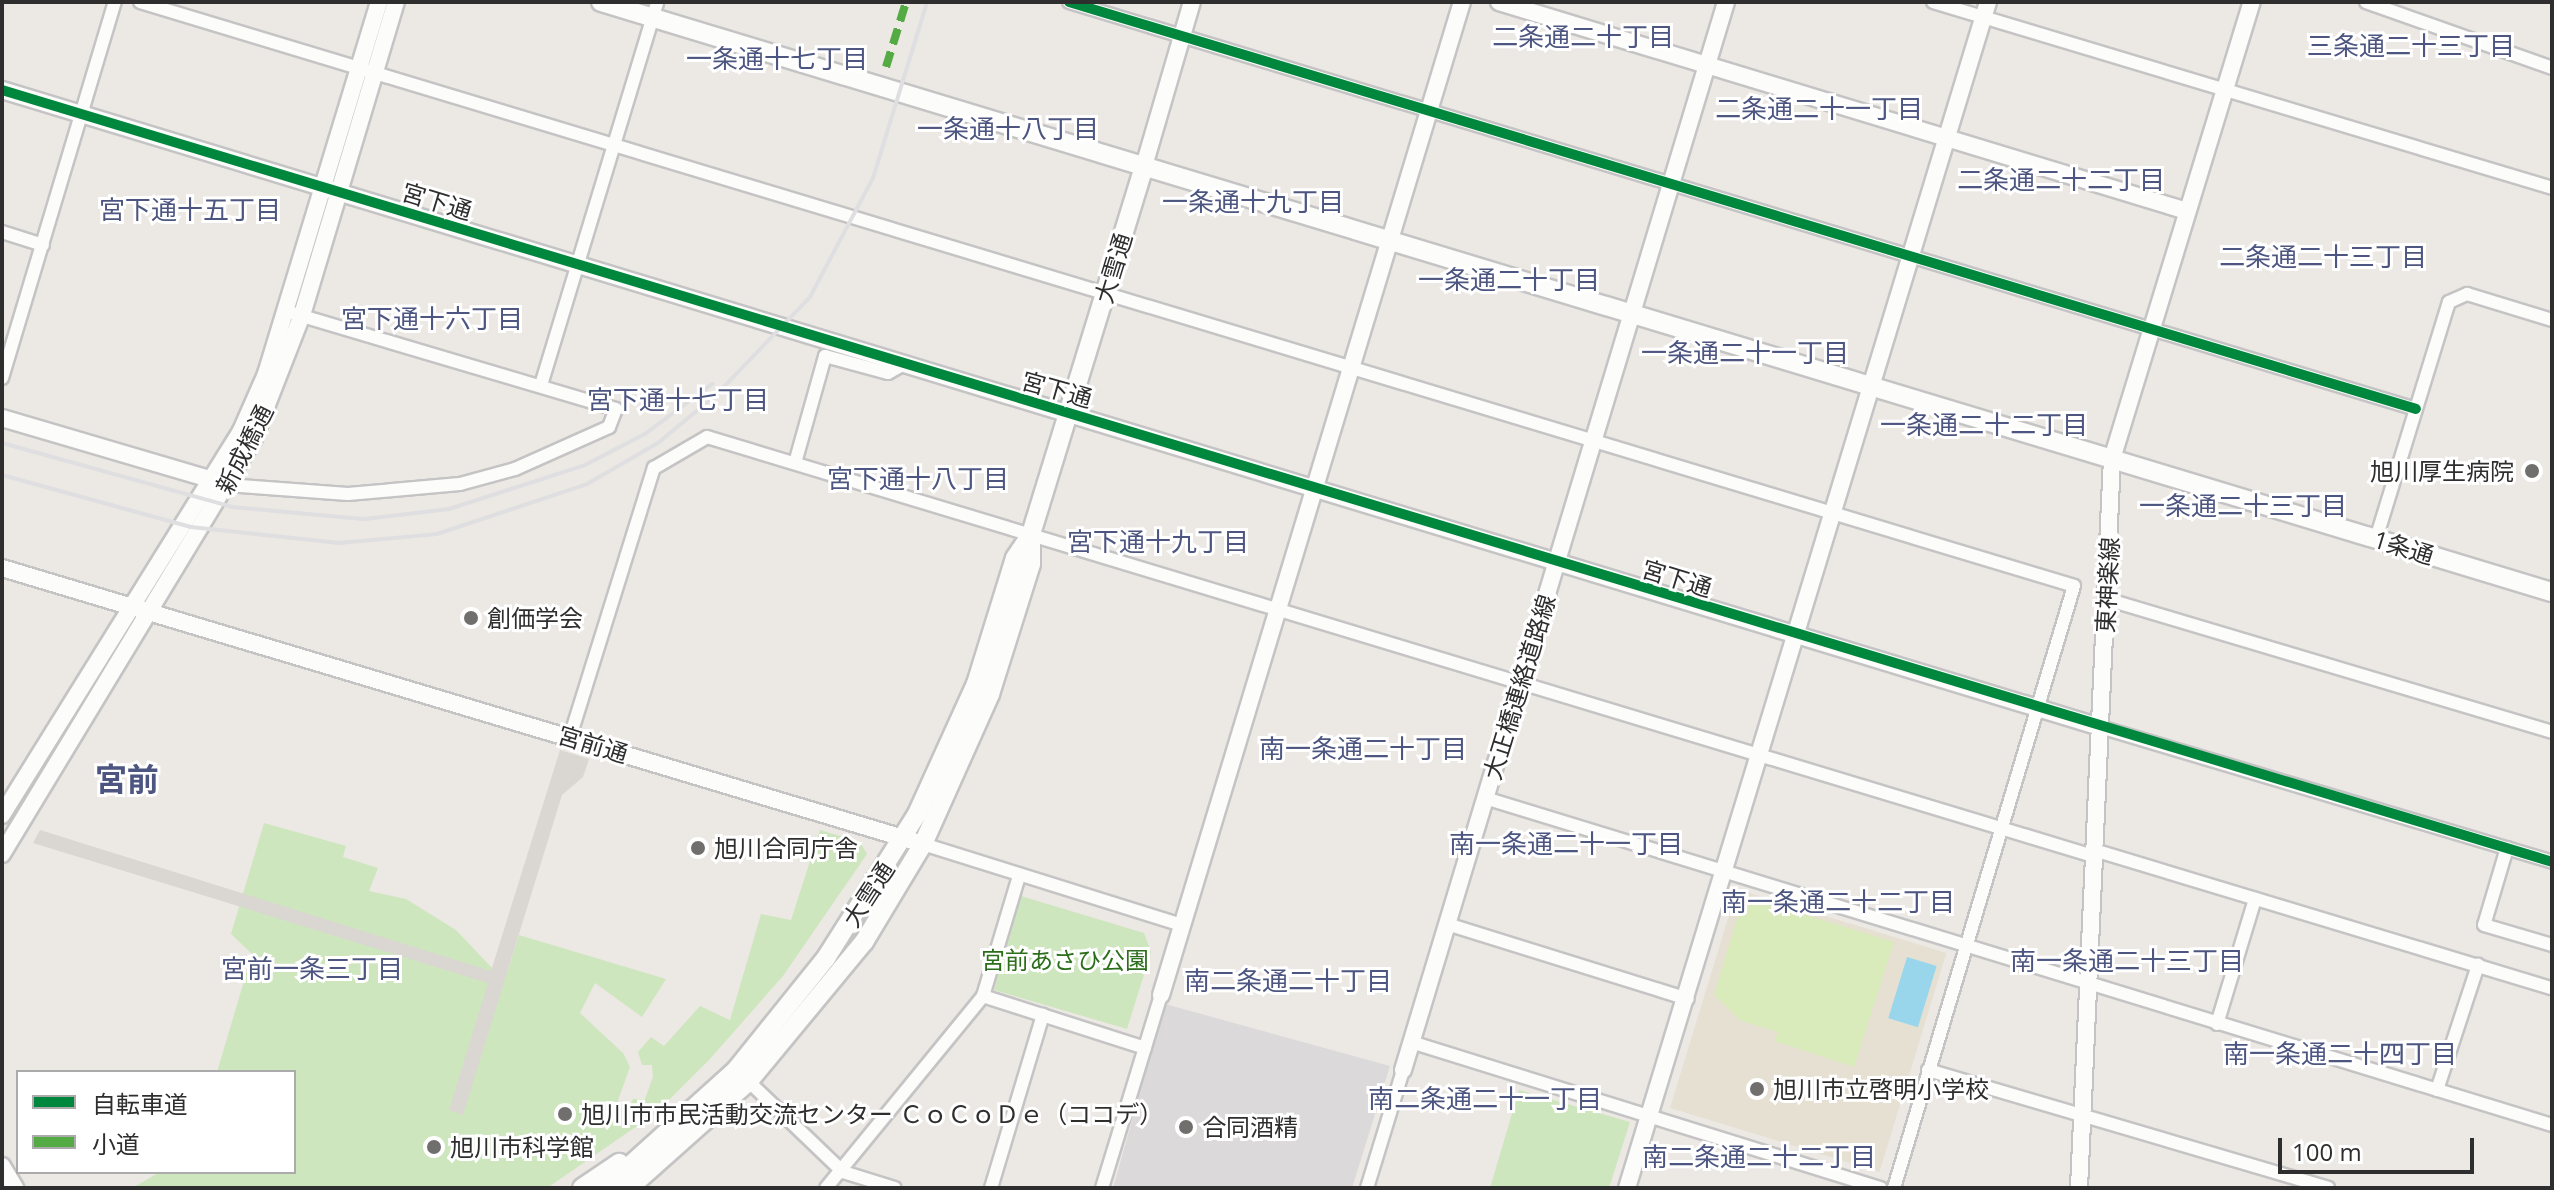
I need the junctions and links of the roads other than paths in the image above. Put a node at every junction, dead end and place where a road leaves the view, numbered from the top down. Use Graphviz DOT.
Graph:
graph roads {
  1 [pos="115,2"];
  2 [pos="140,2"];
  3 [pos="379,2"];
  4 [pos="396,2"];
  5 [pos="601,2"];
  6 [pos="1069,2"];
  7 [pos="1192,2"];
  8 [pos="1462,2"];
  9 [pos="1499,2"];
  10 [pos="1726,2"];
  11 [pos="1933,2"];
  12 [pos="2252,2"];
  13 [pos="2366,2"];
  14 [pos="654,10"];
  15 [pos="1986,10"];
  16 [pos="1182,35"];
  17 [pos="1706,66"];
  18 [pos="2552,68"];
  19 [pos="367,70"];
  20 [pos="2,90"];
  21 [pos="2225,90"];
  22 [pos="1429,113"];
  23 [pos="82,114"];
  24 [pos="1947,139"];
  25 [pos="613,144"];
  26 [pos="1144,166"];
  27 [pos="1670,186"];
  28 [pos="2552,188"];
  29 [pos="331,189"];
  30 [pos="2187,211"];
  31 [pos="2,232"];
  32 [pos="1391,240"];
  33 [pos="43,245"];
  34 [pos="1911,259"];
  35 [pos="577,266"];
  36 [pos="1106,291"];
  37 [pos="294,313"];
  38 [pos="1632,314"];
  39 [pos="2552,320"];
  40 [pos="2152,332"];
  41 [pos="904,364"];
  42 [pos="1353,368"];
  43 [pos="2,378"];
  44 [pos="541,385"];
  45 [pos="1872,386"];
  46 [pos="2416,409"];
  47 [pos="1068,412"];
  48 [pos="2,418"];
  49 [pos="1594,439"];
  50 [pos="2112,459"];
  51 [pos="795,463"];
  52 [pos="220,483"];
  53 [pos="1316,489"];
  54 [pos="1834,514"];
  55 [pos="1031,534"];
  56 [pos="2376,539"];
  57 [pos="1556,562"];
  58 [pos="2,568"];
  59 [pos="2552,592"];
  60 [pos="2106,599"];
  61 [pos="134,607"];
  62 [pos="1278,610"];
  63 [pos="151,613"];
  64 [pos="1798,636"];
  65 [pos="1520,684"];
  66 [pos="2038,708"];
  67 [pos="2100,727"];
  68 [pos="2552,732"];
  69 [pos="570,737"];
  70 [pos="1762,755"];
  71 [pos="1485,798"];
  72 [pos="2,815"];
  73 [pos="2000,829"];
  74 [pos="904,838"];
  75 [pos="923,844"];
  76 [pos="2507,848"];
  77 [pos="2094,853"];
  78 [pos="2,854"];
  79 [pos="2552,862"];
  80 [pos="1727,872"];
  81 [pos="1019,876"];
  82 [pos="2255,899"];
  83 [pos="1447,924"];
  84 [pos="1182,925"];
  85 [pos="1966,944"];
  86 [pos="2552,945"];
  87 [pos="2478,965"];
  88 [pos="2087,985"];
  89 [pos="2552,988"];
  90 [pos="1161,995"];
  91 [pos="983,996"];
  92 [pos="1688,999"];
  93 [pos="1043,1015"];
  94 [pos="2217,1024"];
  95 [pos="1411,1042"];
  96 [pos="1145,1048"];
  97 [pos="1403,1070"];
  98 [pos="1928,1070"];
  99 [pos="737,1077"];
  100 [pos="2437,1090"];
  101 [pos="2082,1114"];
  102 [pos="1649,1118"];
  103 [pos="2552,1125"];
  104 [pos="701,1129"];
  105 [pos="2,1166"];
  106 [pos="843,1172"];
  107 [pos="15,1188"];
  108 [pos="582,1188"];
  109 [pos="605,1188"];
  110 [pos="629,1188"];
  111 [pos="640,1188"];
  112 [pos="826,1188"];
  113 [pos="894,1188"];
  114 [pos="991,1188"];
  115 [pos="1102,1188"];
  116 [pos="1367,1188"];
  117 [pos="1627,1188"];
  118 [pos="1881,1188"];
  119 [pos="1894,1188"];
  120 [pos="2079,1188"];
  121 [pos="2328,1188"];
  1 -- 23 [label="street"];
  2 -- 19 [label="street"];
  3 -- 19 [label="street, 新成橋通"];
  4 -- 19 [label="street, 新成橋通"];
  5 -- 14 [label="main road, 1条通"];
  6 -- 16 [label="street"];
  7 -- 16 [label="street, 大雪通"];
  8 -- 22 [label="street"];
  9 -- 17 [label="street"];
  10 -- 17 [label="street, 大正橋連絡道路線"];
  11 -- 15 [label="street"];
  12 -- 21 [label="street, 東神楽線"];
  13 -- 18 [label="street"];
  14 -- 25 [label="street"];
  14 -- 26 [label="main road, 1条通"];
  15 -- 21 [label="street"];
  15 -- 24 [label="street"];
  16 -- 22 [label="street"];
  16 -- 26 [label="street, 大雪通"];
  17 -- 24 [label="street"];
  17 -- 27 [label="street, 大正橋連絡道路線"];
  19 -- 25 [label="street"];
  19 -- 29 [label="street, 新成橋通"];
  20 -- 23 [label="street, 宮下通"];
  21 -- 28 [label="street"];
  21 -- 30 [label="street, 東神楽線"];
  22 -- 27 [label="street"];
  22 -- 32 [label="street"];
  23 -- 29 [label="street, 宮下通"];
  23 -- 33 [label="street"];
  24 -- 30 [label="street"];
  24 -- 34 [label="street"];
  25 -- 35 [label="street"];
  25 -- 36 [label="street"];
  26 -- 32 [label="main road, 1条通"];
  26 -- 36 [label="main road, 大雪通"];
  27 -- 34 [label="street"];
  27 -- 38 [label="street, 大正橋連絡道路線"];
  29 -- 35 [label="street, 宮下通"];
  29 -- 37 [label="street, 新成橋通"];
  30 -- 40 [label="street, 東神楽線"];
  31 -- 33 [label="street"];
  32 -- 38 [label="main road, 1条通"];
  32 -- 42 [label="street"];
  33 -- 43 [label="street"];
  34 -- 40 [label="street"];
  34 -- 45 [label="street"];
  35 -- 41 [label="street, 宮下通"];
  35 -- 44 [label="street"];
  36 -- 42 [label="street"];
  36 -- 47 [label="main road, 大雪通"];
  37 -- 44 [label="street"];
  37 -- 52 [label="street, 新成橋通"];
  38 -- 45 [label="main road, 1条通"];
  38 -- 49 [label="street, 大正橋連絡道路線"];
  39 -- 46 [label="street"];
  40 -- 46 [label="street"];
  40 -- 50 [label="street, 東神楽線"];
  41 -- 47 [label="street, 宮下通"];
  41 -- 51 [label="street"];
  42 -- 49 [label="street"];
  42 -- 53 [label="street"];
  44 -- 52 [label="street"];
  45 -- 50 [label="main road, 1条通"];
  45 -- 54 [label="street"];
  46 -- 56 [label="street"];
  47 -- 53 [label="street, 宮下通"];
  47 -- 55 [label="main road, 大雪通"];
  48 -- 52 [label="street"];
  49 -- 54 [label="street"];
  49 -- 57 [label="street, 大正橋連絡道路線"];
  50 -- 56 [label="main road, 1条通"];
  50 -- 60 [label="street, 東神楽線"];
  51 -- 55 [label="street"];
  51 -- 69 [label="street"];
  52 -- 61 [label="street, 新成橋通"];
  52 -- 63 [label="street, 新成橋通"];
  53 -- 57 [label="street, 宮下通"];
  53 -- 62 [label="street"];
  54 -- 64 [label="street"];
  54 -- 66 [label="street"];
  55 -- 62 [label="street"];
  55 -- 74 [label="main road, 大雪通"];
  55 -- 75 [label="main road, 大雪通"];
  56 -- 59 [label="main road, 1条通"];
  57 -- 64 [label="street, 宮下通"];
  57 -- 65 [label="street, 大正橋連絡道路線"];
  58 -- 61 [label="street, 宮前通"];
  60 -- 67 [label="street, 東神楽線"];
  60 -- 68 [label="street"];
  61 -- 63 [label="street, 宮前通"];
  61 -- 72 [label="street, 新成橋通"];
  62 -- 65 [label="street"];
  62 -- 84 [label="street"];
  63 -- 69 [label="street, 宮前通"];
  63 -- 78 [label="street, 新成橋通"];
  64 -- 66 [label="street, 宮下通"];
  64 -- 70 [label="street"];
  65 -- 70 [label="street"];
  65 -- 71 [label="street, 大正橋連絡道路線"];
  66 -- 67 [label="street, 宮下通"];
  66 -- 73 [label="street"];
  67 -- 76 [label="street"];
  67 -- 77 [label="street, 東神楽線"];
  69 -- 74 [label="street, 宮前通"];
  70 -- 73 [label="street"];
  70 -- 80 [label="street"];
  71 -- 80 [label="street"];
  71 -- 83 [label="street, 大正橋連絡道路線"];
  73 -- 77 [label="street"];
  73 -- 85 [label="street"];
  74 -- 75 [label="street, 宮前通"];
  74 -- 99 [label="main road, 大雪通"];
  75 -- 81 [label="street, 宮前通"];
  75 -- 99 [label="main road, 大雪通"];
  76 -- 79 [label="street"];
  76 -- 86 [label="street"];
  77 -- 82 [label="street"];
  77 -- 88 [label="street, 東神楽線"];
  80 -- 85 [label="street"];
  80 -- 92 [label="street"];
  81 -- 84 [label="street, 宮前通"];
  81 -- 91 [label="street"];
  82 -- 87 [label="street"];
  82 -- 94 [label="street"];
  83 -- 92 [label="street"];
  83 -- 95 [label="street, 大正橋連絡道路線"];
  84 -- 90 [label="street"];
  85 -- 88 [label="street"];
  85 -- 98 [label="street"];
  87 -- 89 [label="street"];
  87 -- 100 [label="street"];
  88 -- 94 [label="street"];
  88 -- 101 [label="street, 東神楽線"];
  90 -- 96 [label="street"];
  91 -- 93 [label="street"];
  91 -- 106 [label="street"];
  92 -- 102 [label="street"];
  93 -- 96 [label="street"];
  93 -- 114 [label="street"];
  94 -- 100 [label="street"];
  95 -- 97 [label="street, 大正橋連絡道路線"];
  95 -- 102 [label="street"];
  96 -- 115 [label="street"];
  97 -- 116 [label="street, 大正橋連絡道路線"];
  98 -- 101 [label="street"];
  98 -- 119 [label="street"];
  99 -- 104 [label="main road, 大雪通"];
  99 -- 106 [label="street"];
  99 -- 108 [label="main road"];
  99 -- 109 [label="main road, 大雪通"];
  100 -- 103 [label="street"];
  101 -- 120 [label="street, 東神楽線"];
  101 -- 121 [label="street"];
  102 -- 117 [label="street"];
  102 -- 118 [label="street"];
  104 -- 110 [label="main road, 大雪通"];
  104 -- 111 [label="main road"];
  105 -- 107 [label="street"];
  106 -- 112 [label="street"];
  106 -- 113 [label="street"];
}
